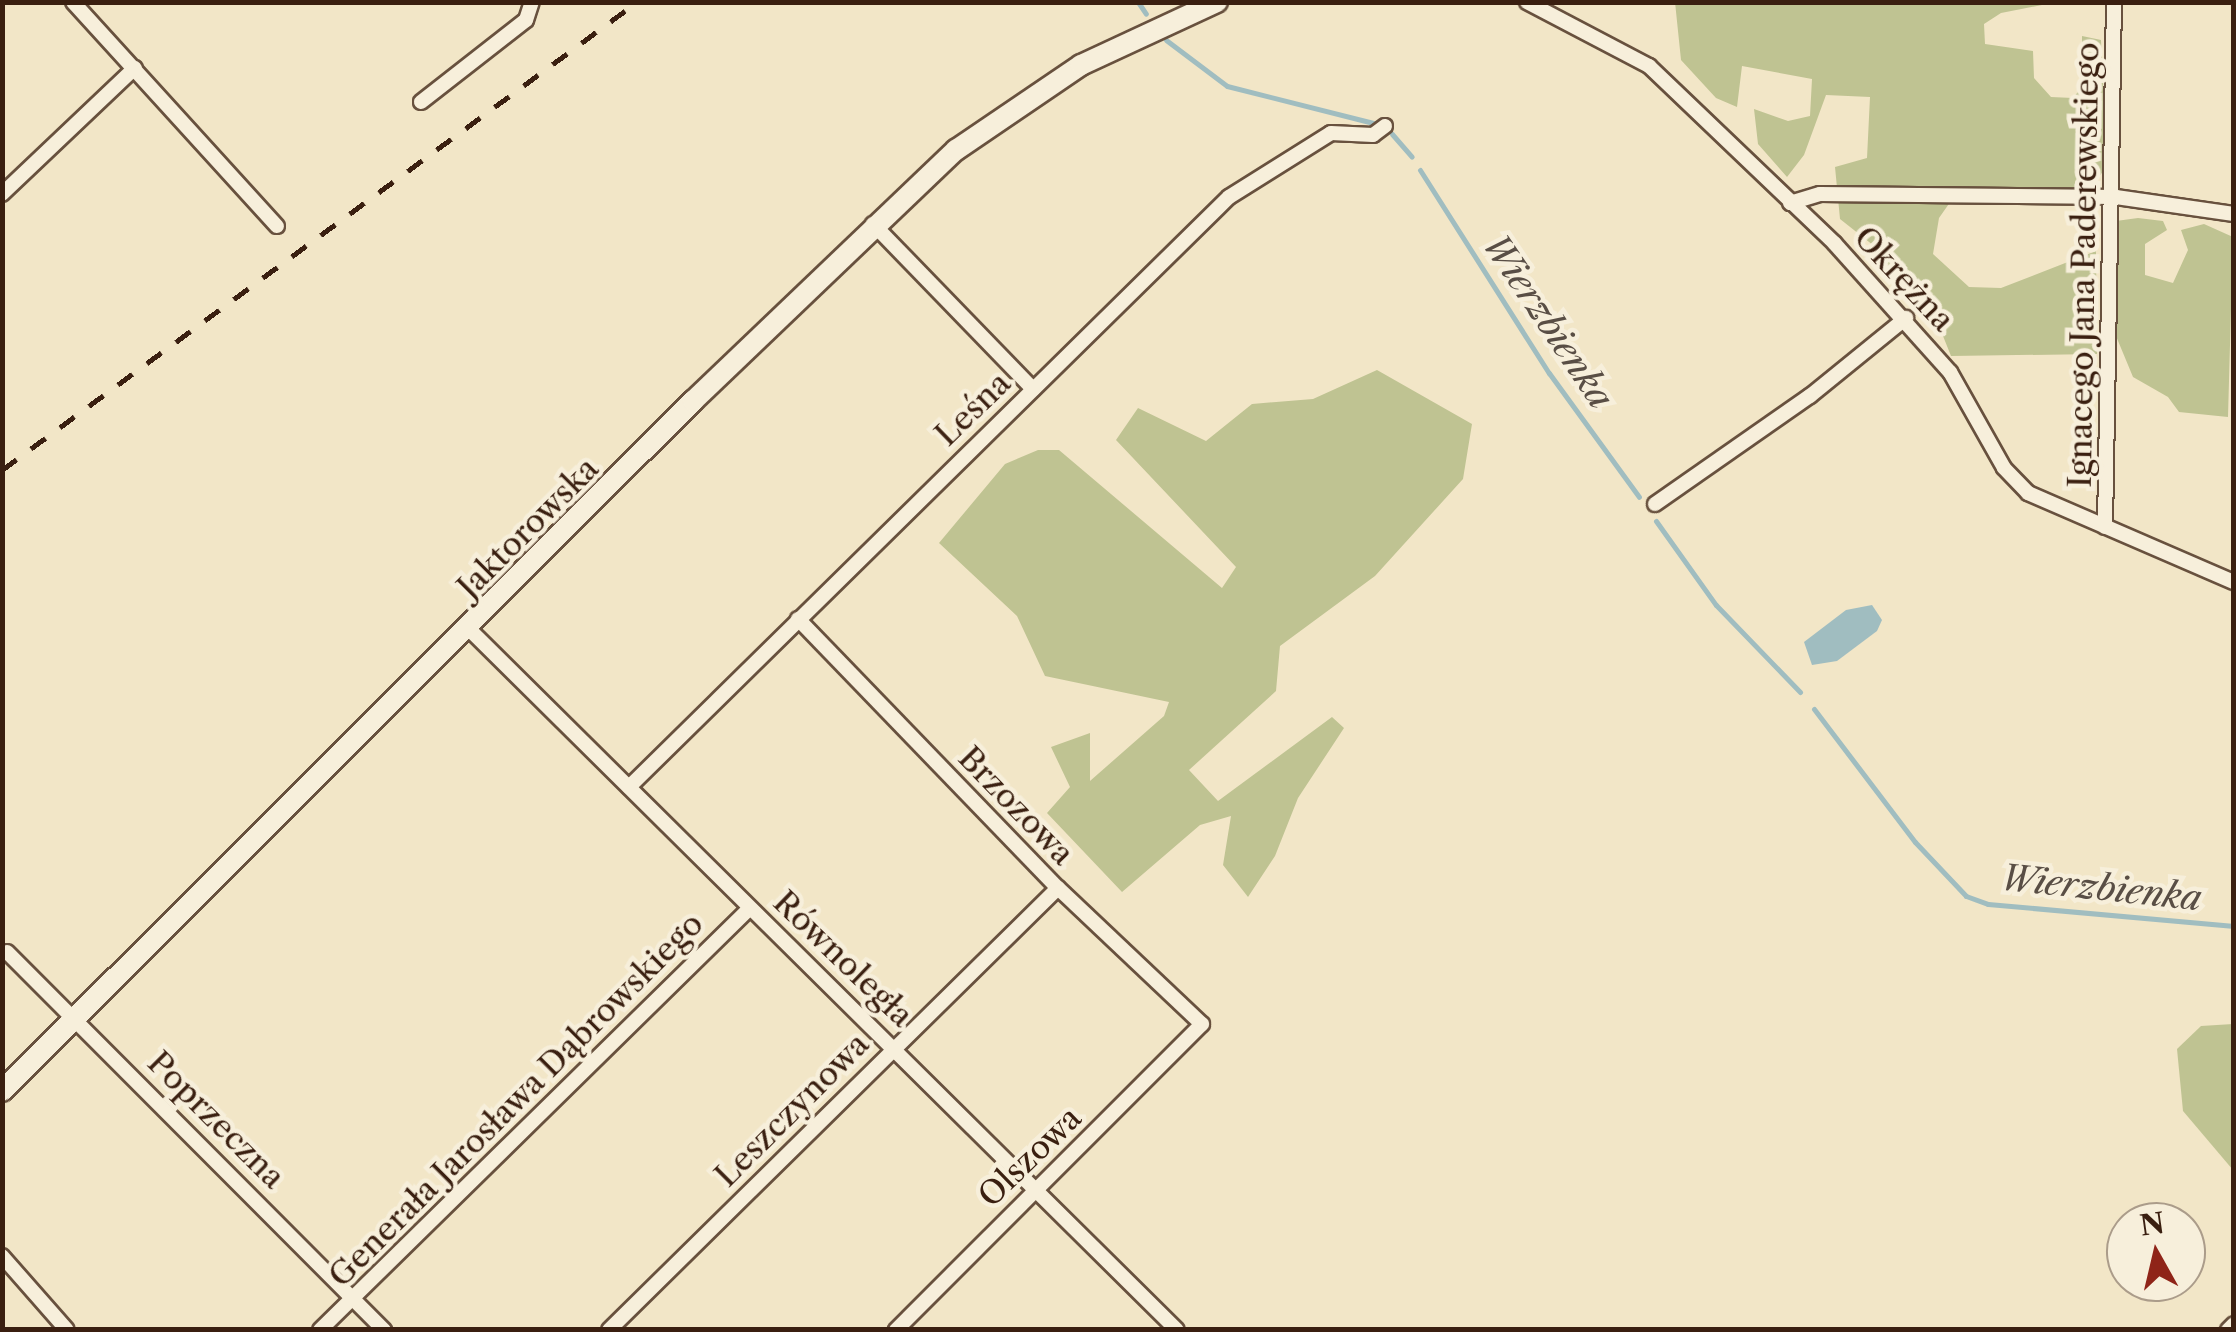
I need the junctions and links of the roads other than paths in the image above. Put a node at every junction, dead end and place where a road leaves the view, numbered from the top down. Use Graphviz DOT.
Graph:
graph roads {
  1 [pos="73,2"];
  2 [pos="532,2"];
  3 [pos="1217,2"];
  4 [pos="1528,2"];
  5 [pos="2114,2"];
  6 [pos="135,68"];
  7 [pos="421,102"];
  8 [pos="1385,126"];
  9 [pos="2,194"];
  10 [pos="2116,197"];
  11 [pos="1790,203"];
  12 [pos="2234,214"];
  13 [pos="873,224"];
  14 [pos="277,226"];
  15 [pos="1906,318"];
  16 [pos="1033,389"];
  17 [pos="1655,504"];
  18 [pos="2105,528"];
  19 [pos="2234,582"];
  20 [pos="798,620"];
  21 [pos="469,629"];
  22 [pos="629,787"];
  23 [pos="1058,888"];
  24 [pos="750,908"];
  25 [pos="6,952"];
  26 [pos="75,1020"];
  27 [pos="1202,1024"];
  28 [pos="895,1048"];
  29 [pos="2,1091"];
  30 [pos="1036,1188"];
  31 [pos="2,1256"];
  32 [pos="356,1298"];
  33 [pos="2234,1324"];
  34 [pos="1167,1326"];
  35 [pos="67,1330"];
  36 [pos="320,1330"];
  37 [pos="384,1330"];
  38 [pos="609,1330"];
  39 [pos="896,1330"];
  40 [pos="2228,1330"];
  1 -- 6 [label="street"];
  2 -- 7 [label="street"];
  3 -- 13 [label="main road, Jaktorowska"];
  4 -- 11 [label="street, Okrężna"];
  5 -- 10 [label="street, Ignacego Jana Paderewskiego"];
  6 -- 9 [label="street"];
  6 -- 14 [label="street"];
  8 -- 16 [label="street, Leśna"];
  10 -- 11 [label="street"];
  10 -- 12 [label="street"];
  10 -- 18 [label="street, Ignacego Jana Paderewskiego"];
  11 -- 15 [label="street, Okrężna"];
  13 -- 16 [label="street"];
  13 -- 21 [label="main road, Jaktorowska"];
  15 -- 17 [label="street"];
  15 -- 18 [label="street, Okrężna"];
  16 -- 20 [label="street, Leśna"];
  18 -- 19 [label="street, Okrężna"];
  20 -- 22 [label="street, Leśna"];
  20 -- 23 [label="street, Brzozowa"];
  21 -- 22 [label="street, Równoległa"];
  21 -- 26 [label="main road, Jaktorowska"];
  22 -- 24 [label="street, Równoległa"];
  23 -- 27 [label="street, Brzozowa"];
  23 -- 28 [label="street, Leszczynowa"];
  24 -- 28 [label="street, Równoległa"];
  24 -- 32 [label="street, Generała Jarosława Dąbrowskiego"];
  25 -- 26 [label="street, Poprzeczna"];
  26 -- 29 [label="main road, Jaktorowska"];
  26 -- 32 [label="street, Poprzeczna"];
  27 -- 30 [label="street, Olszowa"];
  28 -- 30 [label="street, Równoległa"];
  28 -- 38 [label="street, Leszczynowa"];
  30 -- 34 [label="street, Równoległa"];
  30 -- 39 [label="street, Olszowa"];
  31 -- 35 [label="street"];
  32 -- 36 [label="street, Generała Jarosława Dąbrowskiego"];
  32 -- 37 [label="street, Poprzeczna"];
  33 -- 40 [label="street"];
}
